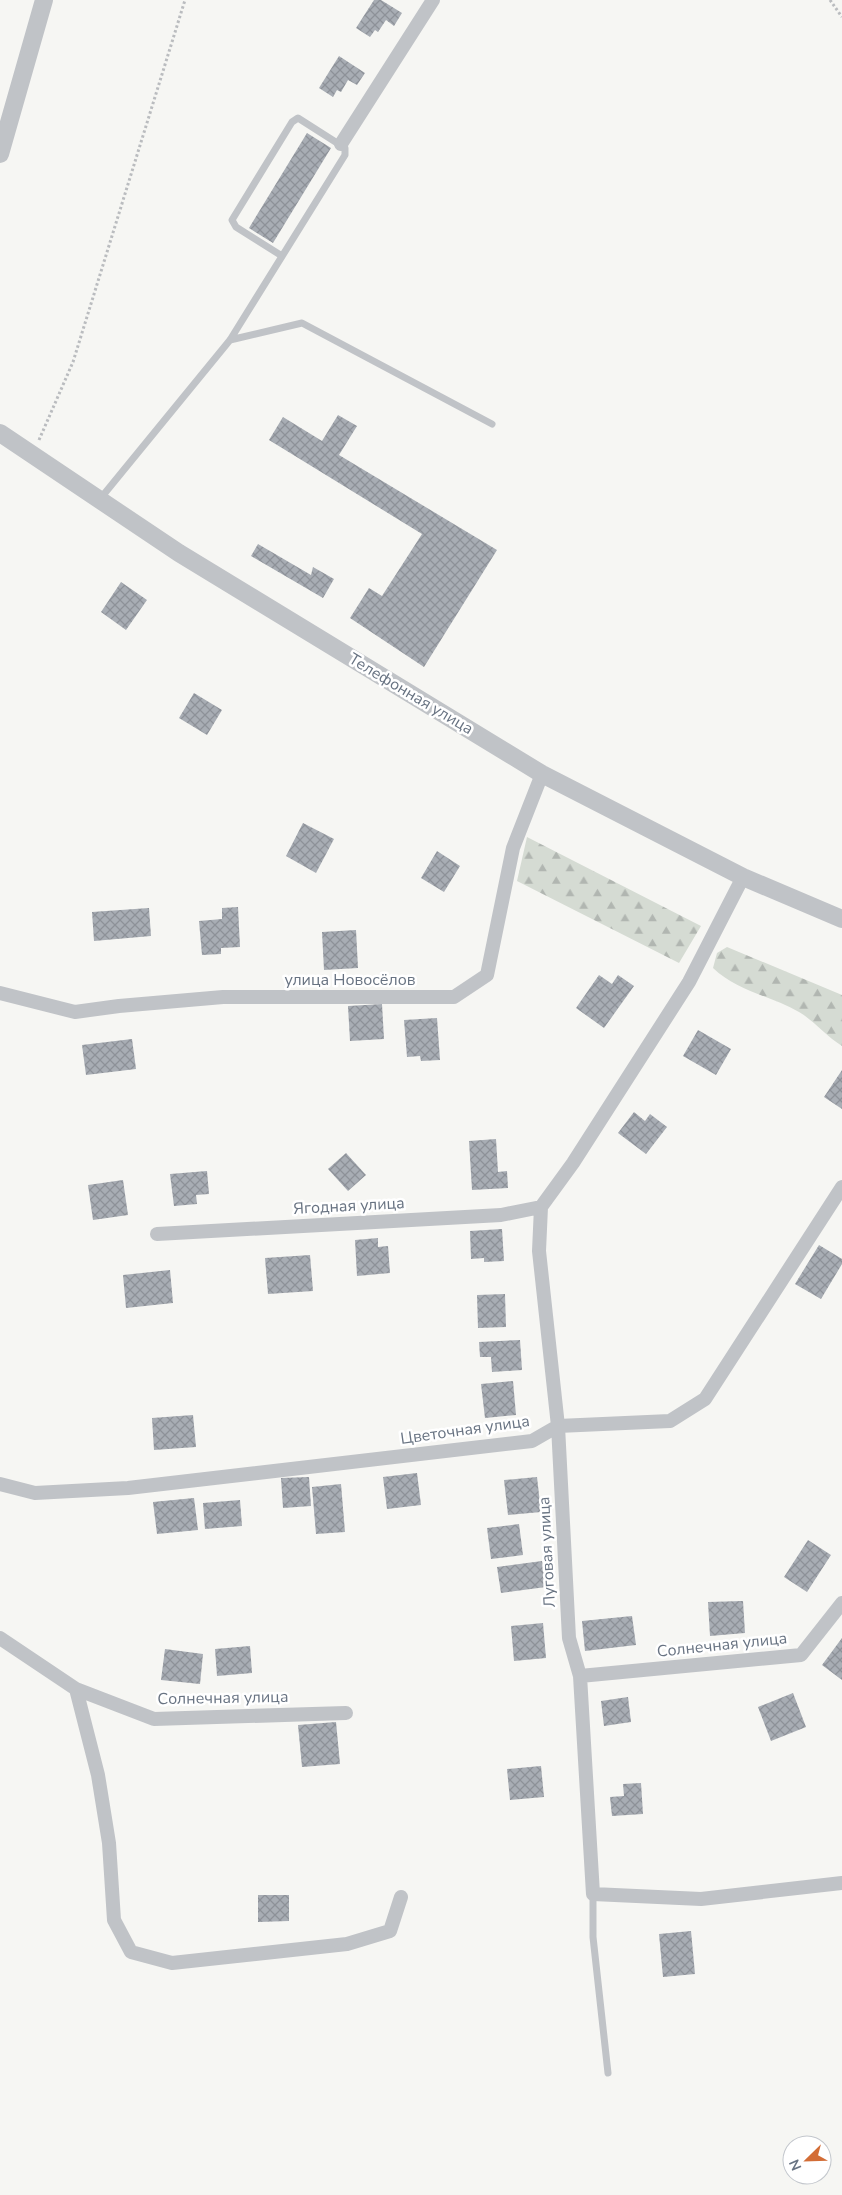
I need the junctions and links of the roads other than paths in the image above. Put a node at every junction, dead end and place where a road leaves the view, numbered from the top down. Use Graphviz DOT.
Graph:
graph roads {
  1 [pos="44,0"];
  2 [pos="433,0"];
  3 [pos="341,144"];
  4 [pos="0,154"];
  5 [pos="282,256"];
  6 [pos="230,340"];
  7 [pos="492,424"];
  8 [pos="0,433"];
  9 [pos="100,500"];
  10 [pos="542,774"];
  11 [pos="743,877"];
  12 [pos="842,919"];
  13 [pos="0,993"];
  14 [pos="842,1187"];
  15 [pos="541,1206"];
  16 [pos="157,1234"];
  17 [pos="558,1426"];
  18 [pos="0,1484"];
  19 [pos="842,1603"];
  20 [pos="0,1638"];
  21 [pos="580,1676"];
  22 [pos="76,1689"];
  23 [pos="346,1713"];
  24 [pos="842,1883"];
  25 [pos="593,1894"];
  26 [pos="401,1897"];
  27 [pos="608,2073"];
  1 -- 4 [label="street"];
  2 -- 3 [label="street"];
  3 -- 5 [label="lane"];
  3 -- 5 [label="lane"];
  5 -- 6 [label="lane"];
  6 -- 7 [label="lane"];
  6 -- 9 [label="lane"];
  8 -- 9 [label="street, Телефонная улица"];
  9 -- 10 [label="street, Телефонная улица"];
  10 -- 11 [label="street, Телефонная улица"];
  10 -- 13 [label="street, улица Новосёлов"];
  11 -- 12 [label="street, Телефонная улица"];
  11 -- 15 [label="street"];
  14 -- 17 [label="street, Цветочная улица"];
  15 -- 16 [label="street, Ягодная улица"];
  15 -- 17 [label="street, Луговая улица"];
  17 -- 18 [label="street, Цветочная улица"];
  17 -- 21 [label="street, Луговая улица"];
  19 -- 21 [label="street, Солнечная улица"];
  20 -- 22 [label="street, Солнечная улица"];
  21 -- 25 [label="street, Луговая улица"];
  22 -- 23 [label="street, Солнечная улица"];
  22 -- 26 [label="street"];
  24 -- 25 [label="street"];
  25 -- 27 [label="lane"];
}
